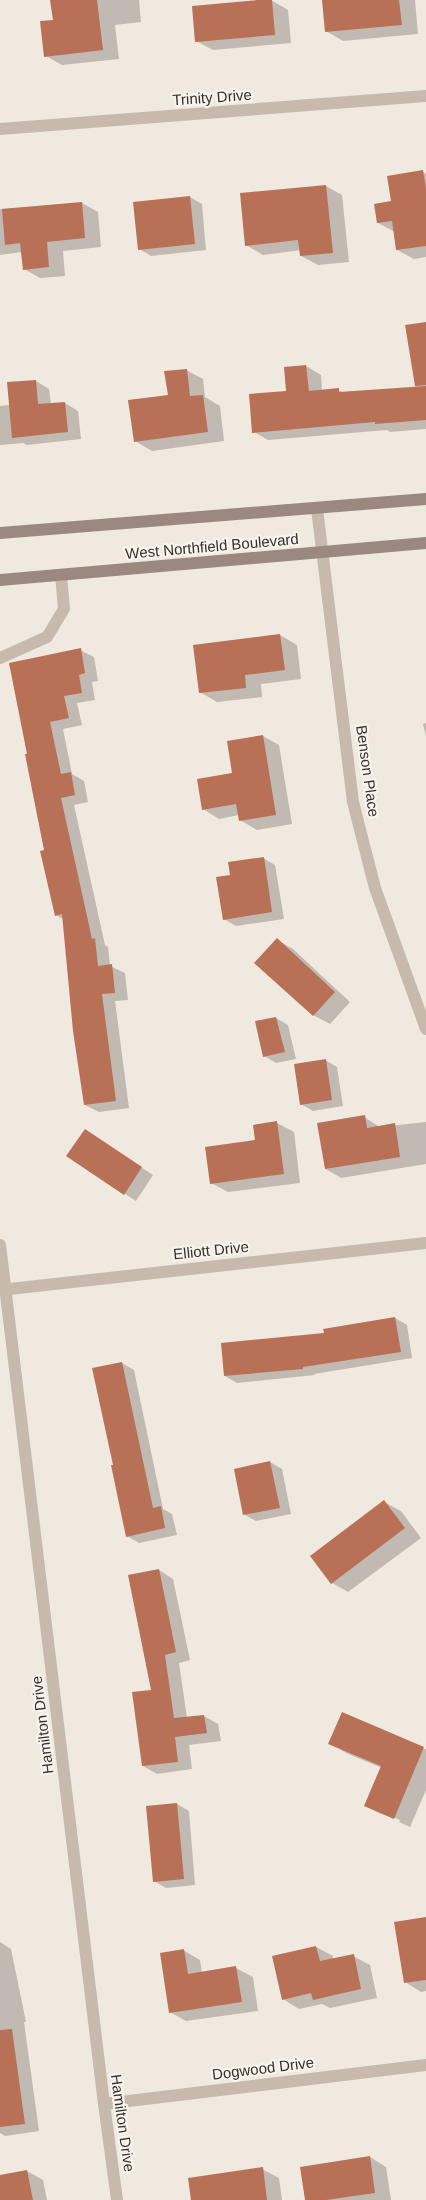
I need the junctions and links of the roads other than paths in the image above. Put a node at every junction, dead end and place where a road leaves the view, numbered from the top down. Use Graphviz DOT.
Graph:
graph roads {
  1 [pos="426,96"];
  2 [pos="0,129"];
  3 [pos="426,499"];
  4 [pos="317,508"];
  5 [pos="0,533"];
  6 [pos="426,543"];
  7 [pos="324,553"];
  8 [pos="61,574"];
  9 [pos="0,580"];
  10 [pos="0,658"];
  11 [pos="426,1029"];
  12 [pos="426,1243"];
  13 [pos="0,1245"];
  14 [pos="3,1290"];
  15 [pos="426,2065"];
  16 [pos="104,2104"];
  17 [pos="117,2200"];
  1 -- 2 [label="street, Trinity Drive"];
  3 -- 4 [label="main road, West Northfield Boulevard"];
  4 -- 5 [label="main road, West Northfield Boulevard"];
  4 -- 7 [label="street, Benson Place"];
  6 -- 7 [label="main road, West Northfield Boulevard"];
  7 -- 8 [label="main road, West Northfield Boulevard"];
  7 -- 11 [label="street, Benson Place"];
  8 -- 9 [label="main road, West Northfield Boulevard"];
  8 -- 10 [label="street"];
  12 -- 14 [label="street, Elliott Drive"];
  13 -- 14 [label="street, Hamilton Drive"];
  14 -- 16 [label="street, Hamilton Drive"];
  15 -- 16 [label="street, Dogwood Drive"];
  16 -- 17 [label="street, Hamilton Drive"];
}
